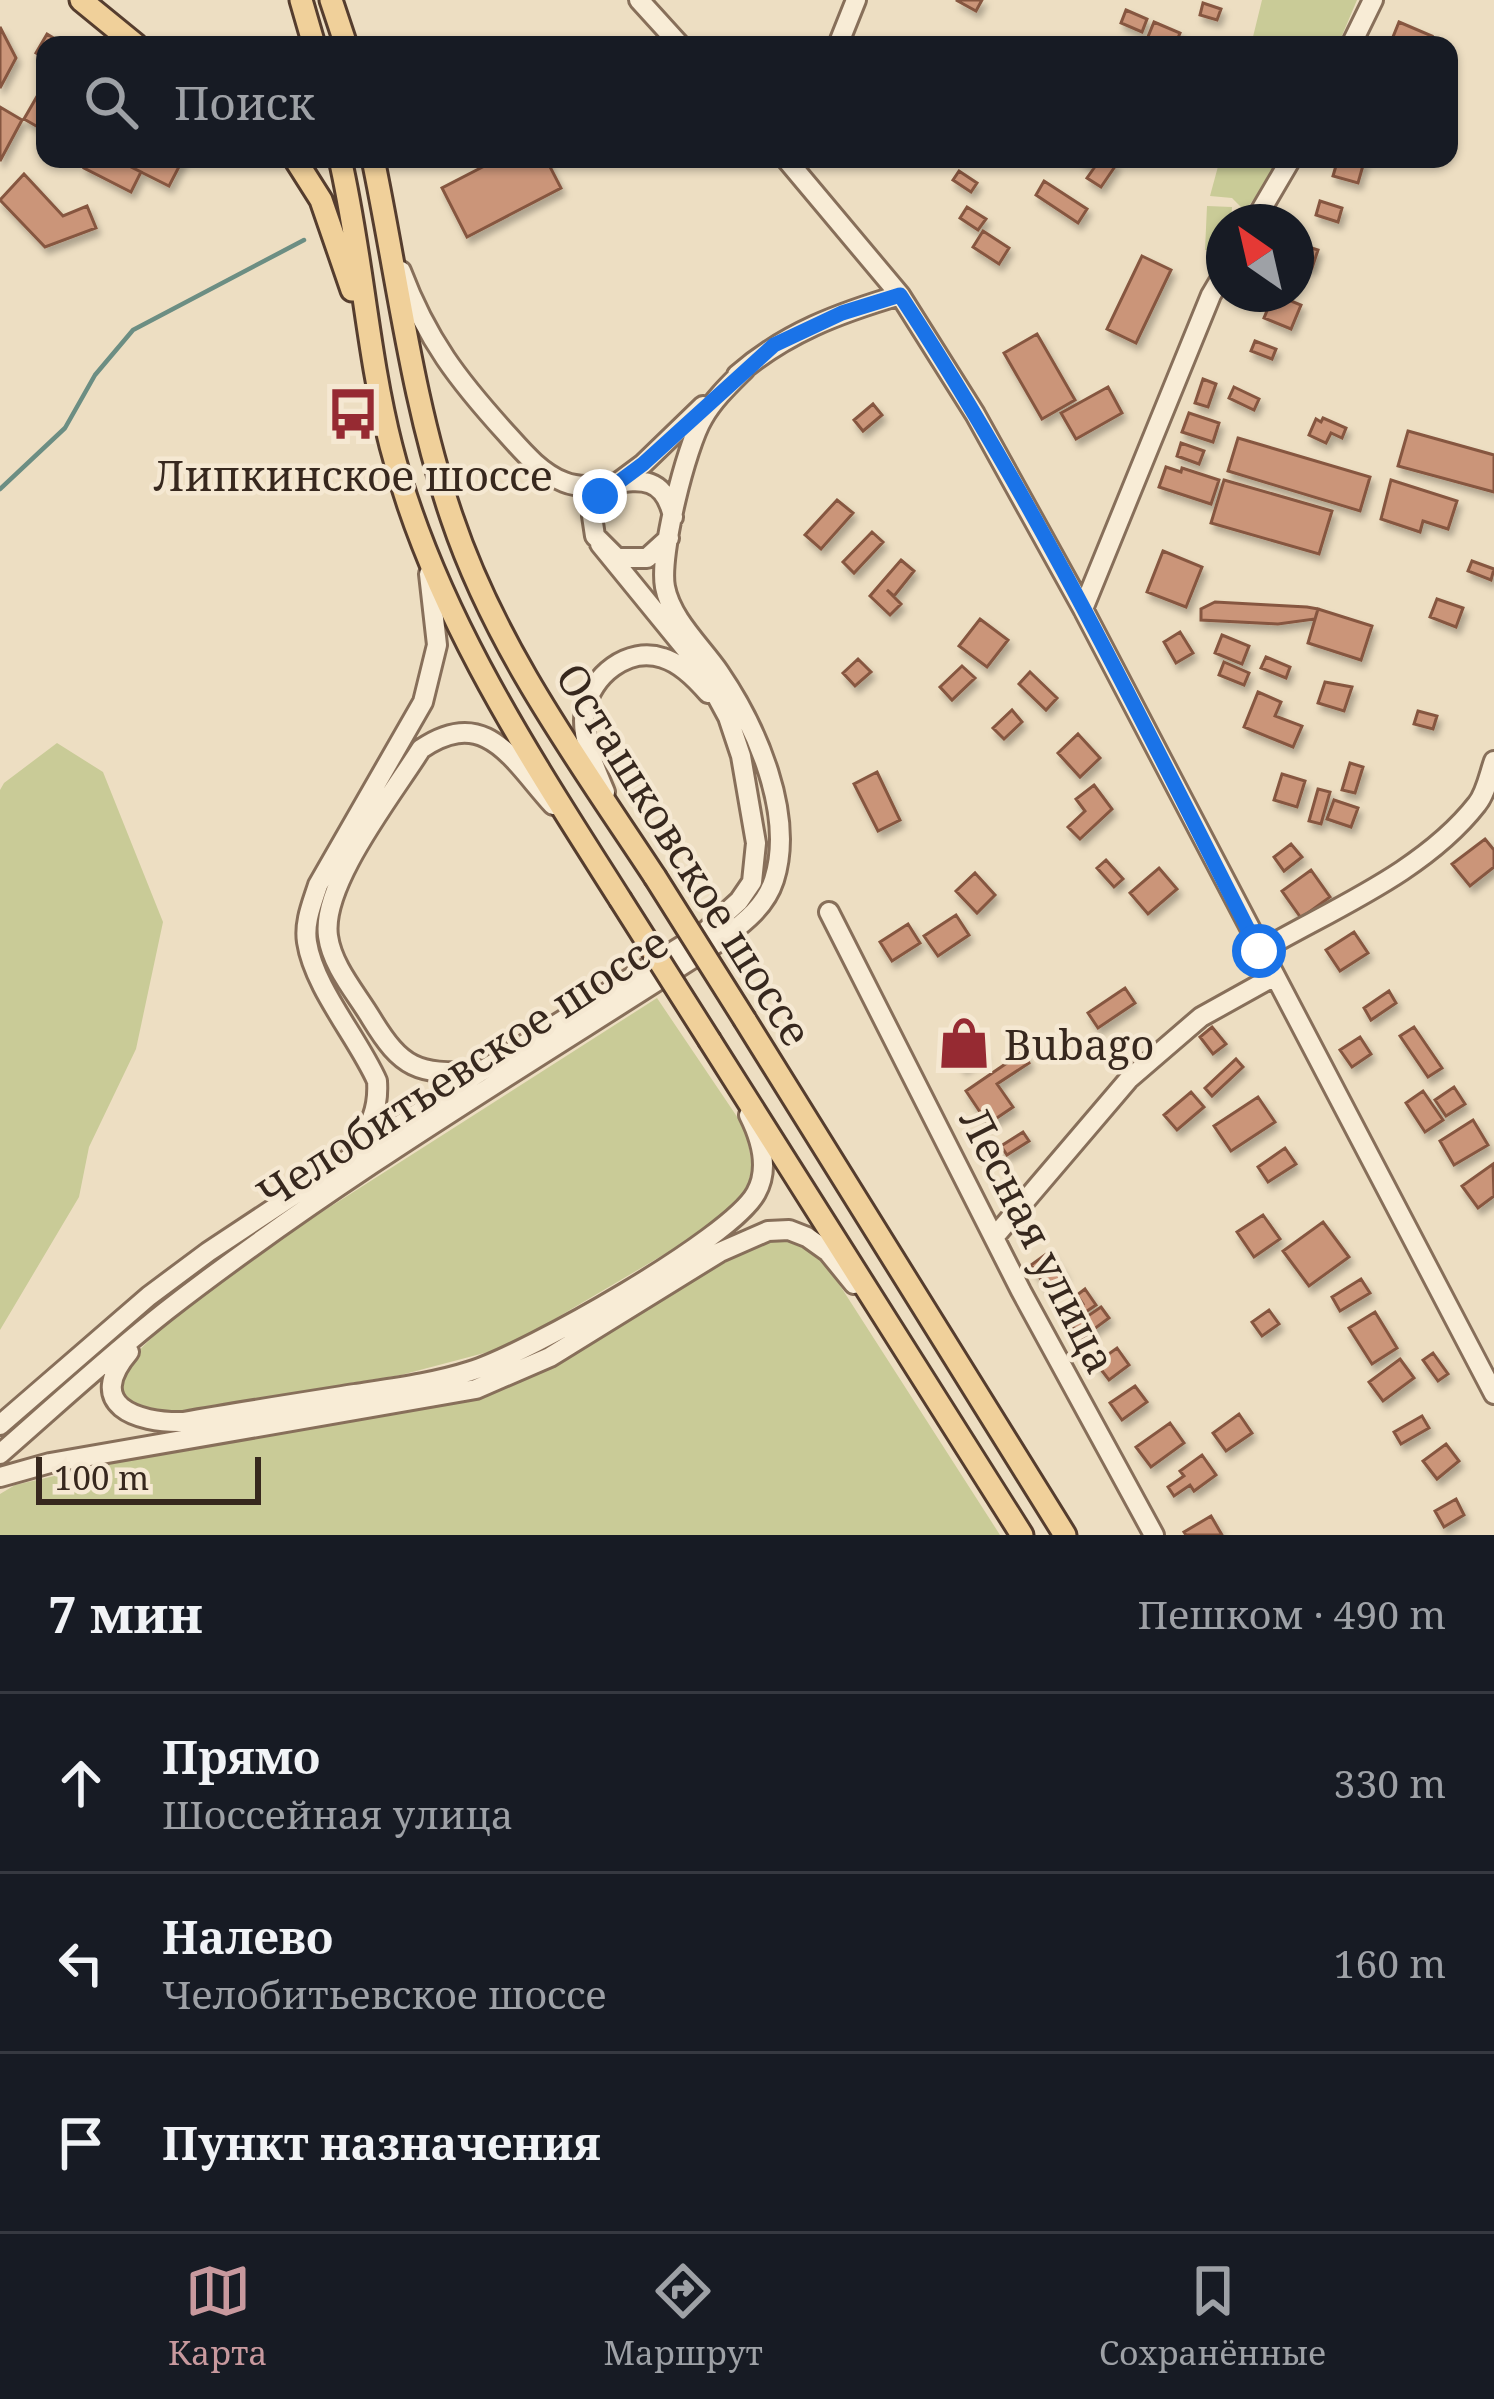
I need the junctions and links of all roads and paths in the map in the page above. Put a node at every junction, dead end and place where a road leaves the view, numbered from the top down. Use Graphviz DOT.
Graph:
graph roads {
  1 [pos="81,0"];
  2 [pos="301,0"];
  3 [pos="334,0"];
  4 [pos="639,0"];
  5 [pos="856,0"];
  6 [pos="1373,0"];
  7 [pos="125,36"];
  8 [pos="311,36"];
  9 [pos="344,36"];
  10 [pos="672,36"];
  11 [pos="842,36"];
  12 [pos="1355,36"];
  13 [pos="301,168"];
  14 [pos="341,168"];
  15 [pos="375,168"];
  16 [pos="794,168"];
  17 [pos="1286,168"];
  18 [pos="1265,204"];
  19 [pos="391,244"];
  20 [pos="900,295"];
  21 [pos="1206,306"];
  22 [pos="370,340"];
  23 [pos="745,369"];
  24 [pos="614,484"];
  25 [pos="672,529"];
  26 [pos="420,534"];
  27 [pos="600,544"];
  28 [pos="1083,609"];
  29 [pos="741,756"];
  30 [pos="1494,761"];
  31 [pos="1488,799"];
  32 [pos="626,834"];
  33 [pos="589,850"];
  34 [pos="829,912"];
  35 [pos="1259,951"];
  36 [pos="1274,977"];
  37 [pos="710,1042"];
  38 [pos="480,1072"];
  39 [pos="348,1158"];
  40 [pos="996,1235"];
  41 [pos="163,1314"];
  42 [pos="893,1332"];
  43 [pos="1494,1394"];
  44 [pos="0,1425"];
  45 [pos="0,1454"];
  46 [pos="0,1477"];
  47 [pos="1022,1535"];
  48 [pos="1065,1535"];
  49 [pos="1154,1535"];
  1 -- 7 [label="main road"];
  2 -- 8 [label="main road"];
  3 -- 9 [label="main road"];
  4 -- 10 [label="street"];
  5 -- 11 [label="street"];
  6 -- 12 [label="street"];
  13 -- 22 [label="main road"];
  14 -- 22 [label="main road, Осташковское шоссе"];
  15 -- 19 [label="main road, Осташковское шоссе"];
  16 -- 20 [label="street"];
  17 -- 18 [label="street"];
  19 -- 24 [label="street"];
  19 -- 32 [label="main road, Осташковское шоссе"];
  20 -- 23 [label="street, Челобитьевское шоссе"];
  20 -- 28 [label="street"];
  21 -- 28 [label="street"];
  22 -- 26 [label="main road, Осташковское шоссе"];
  23 -- 24 [label="street, Челобитьевское шоссе"];
  23 -- 25 [label="street, Челобитьевское шоссе"];
  24 -- 25 [label="street"];
  24 -- 27 [label="street"];
  25 -- 27 [label="street"];
  25 -- 41 [label="street, Челобитьевское шоссе"];
  26 -- 33 [label="main road, Осташковское шоссе"];
  26 -- 39 [label="street"];
  27 -- 29 [label="street, Челобитьевское шоссе"];
  28 -- 35 [label="street"];
  29 -- 32 [label="street"];
  29 -- 38 [label="street, Челобитьевское шоссе"];
  30 -- 31 [label="street"];
  31 -- 35 [label="street"];
  32 -- 48 [label="main road, Осташковское шоссе, bridge"];
  33 -- 37 [label="main road, Осташковское шоссе, bridge"];
  33 -- 38 [label="street"];
  34 -- 40 [label="street, Лесная улица"];
  35 -- 36 [label="street"];
  36 -- 40 [label="street"];
  36 -- 43 [label="street"];
  37 -- 41 [label="street"];
  37 -- 42 [label="main road, Осташковское шоссе"];
  38 -- 39 [label="street, Челобитьевское шоссе"];
  39 -- 44 [label="street, Челобитьевское шоссе"];
  40 -- 49 [label="street, Лесная улица"];
  41 -- 45 [label="street, Челобитьевское шоссе"];
  42 -- 46 [label="street"];
  42 -- 47 [label="main road, Осташковское шоссе"];
}
